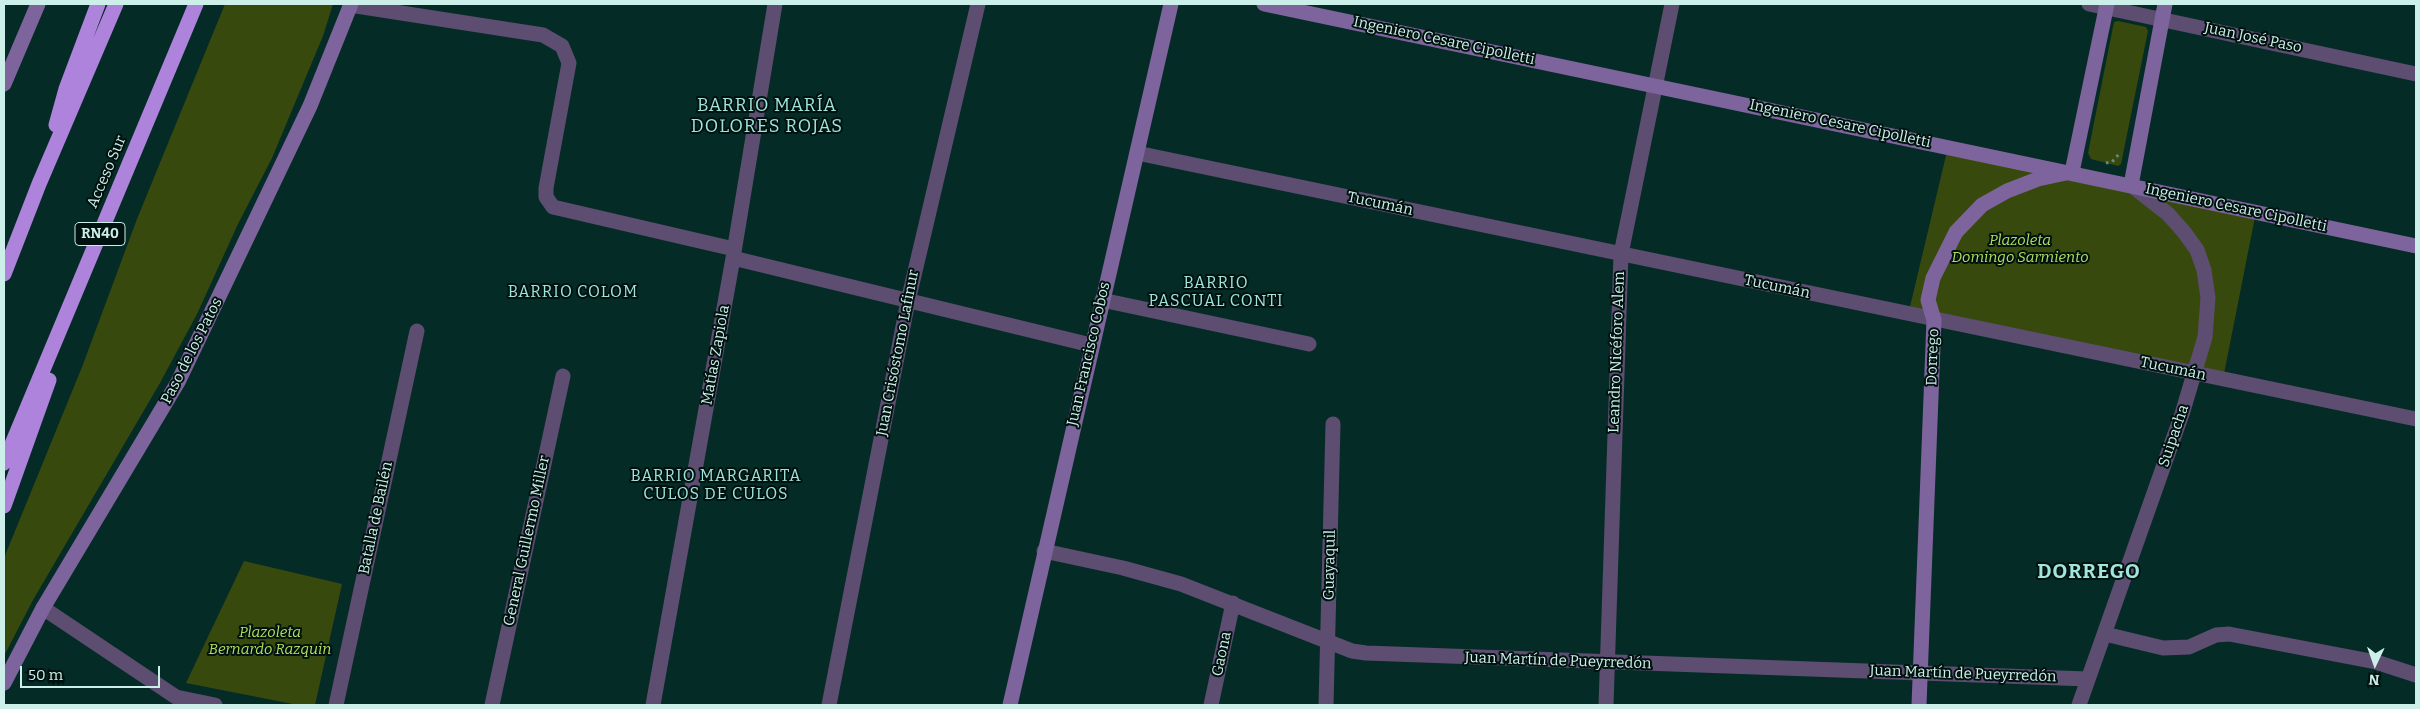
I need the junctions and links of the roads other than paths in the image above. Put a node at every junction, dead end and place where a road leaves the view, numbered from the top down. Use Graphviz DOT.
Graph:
graph roads {
  1 [pos="38,4"];
  2 [pos="98,4"];
  3 [pos="116,4"];
  4 [pos="196,4"];
  5 [pos="350,4"];
  6 [pos="775,4"];
  7 [pos="978,4"];
  8 [pos="1172,4"];
  9 [pos="1264,4"];
  10 [pos="1672,4"];
  11 [pos="2090,4"];
  12 [pos="2107,6"];
  13 [pos="2164,11"];
  14 [pos="2416,74"];
  15 [pos="4,84"];
  16 [pos="1655,86"];
  17 [pos="1137,153"];
  18 [pos="2072,172"];
  19 [pos="39,184"];
  20 [pos="2131,185"];
  21 [pos="2416,246"];
  22 [pos="92,252"];
  23 [pos="734,254"];
  24 [pos="1621,254"];
  25 [pos="4,274"];
  26 [pos="908,300"];
  27 [pos="1102,300"];
  28 [pos="1934,320"];
  29 [pos="417,332"];
  30 [pos="1309,344"];
  31 [pos="1091,345"];
  32 [pos="2194,374"];
  33 [pos="562,376"];
  34 [pos="2416,419"];
  35 [pos="1333,424"];
  36 [pos="4,464"];
  37 [pos="4,506"];
  38 [pos="1044,551"];
  39 [pos="1233,603"];
  40 [pos="43,608"];
  41 [pos="2105,634"];
  42 [pos="1328,642"];
  43 [pos="1607,662"];
  44 [pos="1920,672"];
  45 [pos="2416,675"];
  46 [pos="2088,679"];
  47 [pos="4,682"];
  48 [pos="175,701"];
  49 [pos="215,705"];
  50 [pos="336,705"];
  51 [pos="492,705"];
  52 [pos="654,705"];
  53 [pos="829,705"];
  54 [pos="1010,705"];
  55 [pos="1211,705"];
  56 [pos="1326,705"];
  57 [pos="1606,705"];
  58 [pos="1919,705"];
  59 [pos="2079,705"];
  1 -- 15 [label="street"];
  2 -- 19 [label="highway"];
  3 -- 19 [label="highway"];
  4 -- 22 [label="highway, Acceso Sur / RN40"];
  5 -- 23 [label="street"];
  5 -- 40 [label="street, Paso de los Patos"];
  6 -- 23 [label="street, Matías Zapiola"];
  7 -- 26 [label="street, Juan Crisóstomo Lafinur"];
  8 -- 17 [label="street, Juan Francisco Cobos"];
  9 -- 16 [label="street, Ingeniero Cesare Cipolletti"];
  10 -- 16 [label="street, Leandro Nicéforo Alem"];
  11 -- 12 [label="street, Juan José Paso"];
  12 -- 13 [label="street, Juan José Paso"];
  12 -- 18 [label="street"];
  13 -- 14 [label="street, Juan José Paso"];
  13 -- 20 [label="street"];
  16 -- 18 [label="street, Ingeniero Cesare Cipolletti"];
  16 -- 24 [label="street, Leandro Nicéforo Alem"];
  17 -- 24 [label="street, Tucumán"];
  17 -- 27 [label="street, Juan Francisco Cobos"];
  18 -- 20 [label="street, Ingeniero Cesare Cipolletti"];
  18 -- 28 [label="street, Dorrego"];
  19 -- 25 [label="highway"];
  20 -- 21 [label="street, Ingeniero Cesare Cipolletti"];
  20 -- 32 [label="street, Suipacha"];
  22 -- 36 [label="highway, Acceso Sur / RN40"];
  22 -- 37 [label="highway"];
  23 -- 26 [label="street"];
  23 -- 52 [label="street, Matías Zapiola"];
  24 -- 28 [label="street, Tucumán"];
  24 -- 43 [label="street, Leandro Nicéforo Alem"];
  26 -- 31 [label="street"];
  26 -- 53 [label="street, Juan Crisóstomo Lafinur"];
  27 -- 30 [label="street"];
  27 -- 31 [label="street, Juan Francisco Cobos"];
  28 -- 32 [label="street, Tucumán"];
  28 -- 44 [label="street, Dorrego"];
  29 -- 50 [label="street, Batalla de Bailén"];
  31 -- 38 [label="street, Juan Francisco Cobos"];
  32 -- 34 [label="street, Tucumán"];
  32 -- 41 [label="street, Suipacha"];
  33 -- 51 [label="street, General Guillermo Miller"];
  35 -- 42 [label="street, Guayaquil"];
  38 -- 39 [label="street, Juan Martín de Pueyrredón"];
  38 -- 54 [label="street, Juan Francisco Cobos"];
  39 -- 42 [label="street, Juan Martín de Pueyrredón"];
  39 -- 55 [label="street, Gaona"];
  40 -- 47 [label="street, Paso de los Patos"];
  40 -- 48 [label="street"];
  41 -- 45 [label="street"];
  41 -- 46 [label="street, Suipacha"];
  42 -- 43 [label="street, Juan Martín de Pueyrredón"];
  42 -- 56 [label="street, Guayaquil"];
  43 -- 44 [label="street, Juan Martín de Pueyrredón"];
  43 -- 57 [label="street, Leandro Nicéforo Alem"];
  44 -- 46 [label="street, Juan Martín de Pueyrredón"];
  44 -- 58 [label="street, Dorrego"];
  46 -- 59 [label="street, Suipacha"];
  48 -- 49 [label="street"];
}
